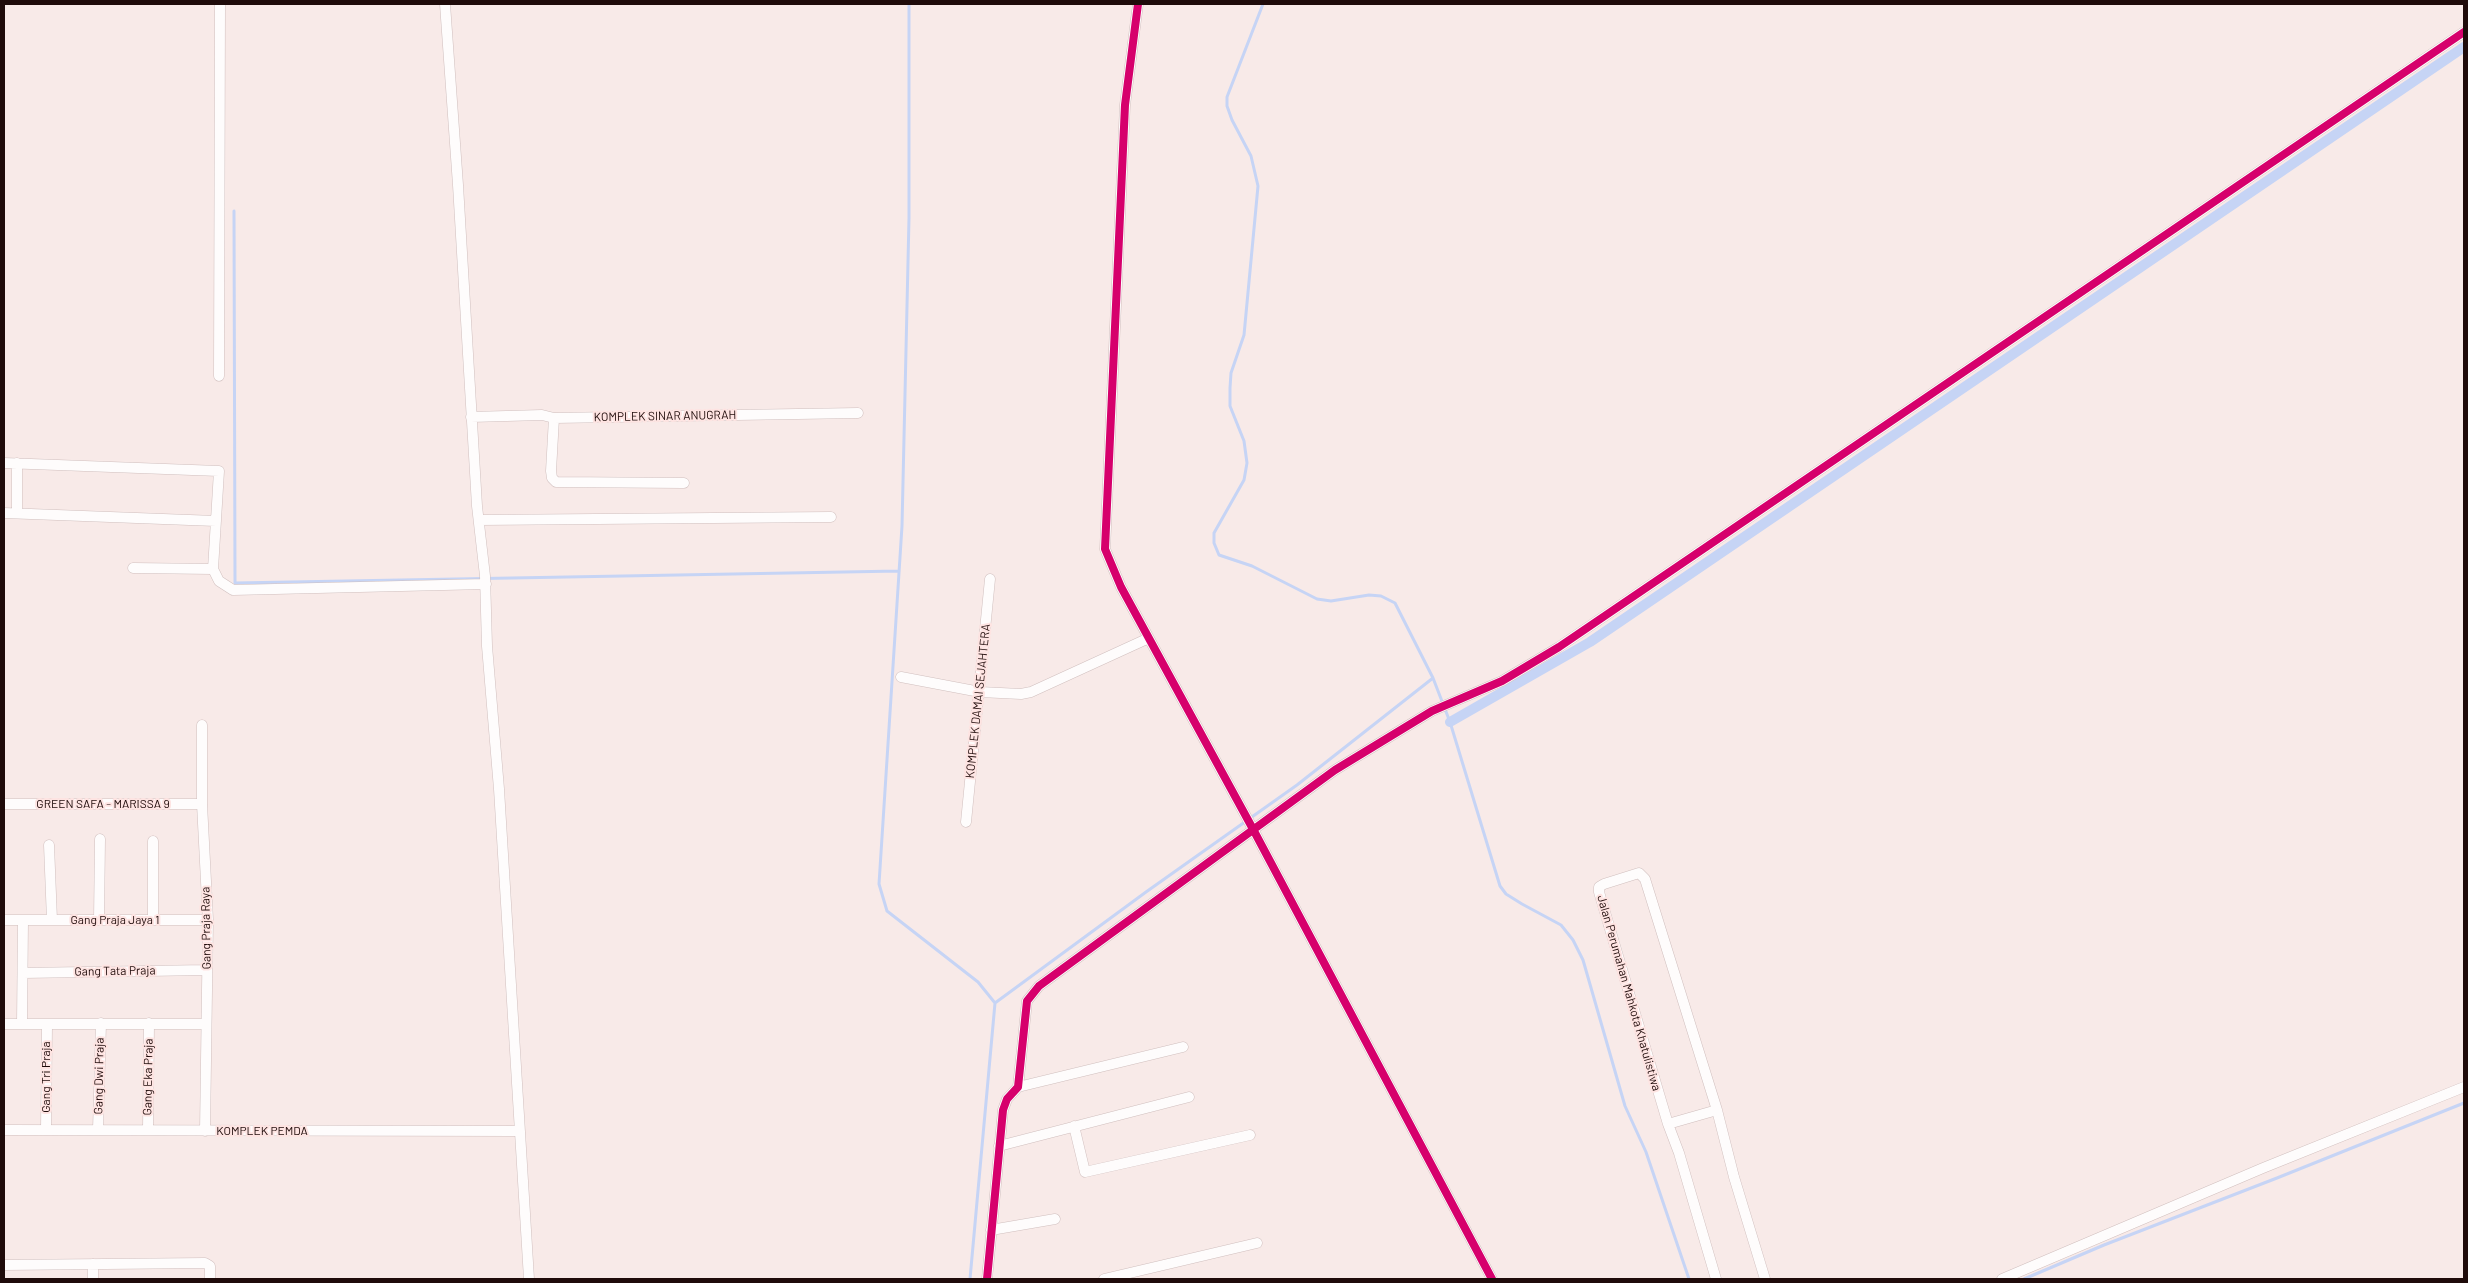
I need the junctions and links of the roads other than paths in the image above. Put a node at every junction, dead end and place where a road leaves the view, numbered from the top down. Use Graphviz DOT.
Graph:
graph roads {
  1 [pos="220,4"];
  2 [pos="445,4"];
  3 [pos="1138,4"];
  4 [pos="2464,32"];
  5 [pos="219,376"];
  6 [pos="858,413"];
  7 [pos="472,417"];
  8 [pos="554,418"];
  9 [pos="4,463"];
  10 [pos="18,463"];
  11 [pos="684,483"];
  12 [pos="4,513"];
  13 [pos="17,513"];
  14 [pos="831,517"];
  15 [pos="479,520"];
  16 [pos="216,522"];
  17 [pos="134,568"];
  18 [pos="213,569"];
  19 [pos="990,579"];
  20 [pos="485,580"];
  21 [pos="1150,638"];
  22 [pos="901,677"];
  23 [pos="980,692"];
  24 [pos="202,725"];
  25 [pos="4,804"];
  26 [pos="202,804"];
  27 [pos="966,822"];
  28 [pos="1252,828"];
  29 [pos="100,839"];
  30 [pos="152,841"];
  31 [pos="49,846"];
  32 [pos="4,920"];
  33 [pos="23,920"];
  34 [pos="52,920"];
  35 [pos="99,920"];
  36 [pos="153,920"];
  37 [pos="208,920"];
  38 [pos="207,970"];
  39 [pos="23,973"];
  40 [pos="100,1023"];
  41 [pos="149,1023"];
  42 [pos="4,1024"];
  43 [pos="22,1024"];
  44 [pos="47,1024"];
  45 [pos="206,1024"];
  46 [pos="1183,1047"];
  47 [pos="1018,1087"];
  48 [pos="2464,1087"];
  49 [pos="1189,1097"];
  50 [pos="1717,1110"];
  51 [pos="1668,1124"];
  52 [pos="1074,1126"];
  53 [pos="4,1130"];
  54 [pos="46,1130"];
  55 [pos="98,1130"];
  56 [pos="148,1130"];
  57 [pos="205,1131"];
  58 [pos="520,1131"];
  59 [pos="1250,1135"];
  60 [pos="999,1146"];
  61 [pos="1055,1219"];
  62 [pos="991,1230"];
  63 [pos="1257,1243"];
  64 [pos="93,1264"];
  65 [pos="4,1265"];
  66 [pos="93,1279"];
  67 [pos="210,1279"];
  68 [pos="529,1279"];
  69 [pos="987,1279"];
  70 [pos="1104,1279"];
  71 [pos="1492,1279"];
  72 [pos="1716,1279"];
  73 [pos="1765,1279"];
  74 [pos="2002,1279"];
  1 -- 5 [label="street"];
  2 -- 7 [label="street"];
  3 -- 21 [label="street"];
  4 -- 28 [label="street"];
  6 -- 8 [label="street, KOMPLEK SINAR ANUGRAH"];
  7 -- 8 [label="street, KOMPLEK SINAR ANUGRAH"];
  7 -- 15 [label="street"];
  8 -- 11 [label="street"];
  9 -- 10 [label="street"];
  10 -- 13 [label="street"];
  10 -- 16 [label="street"];
  12 -- 13 [label="street"];
  13 -- 16 [label="street"];
  14 -- 15 [label="street"];
  15 -- 20 [label="street"];
  16 -- 18 [label="street"];
  17 -- 18 [label="street"];
  18 -- 20 [label="street"];
  19 -- 23 [label="street, KOMPLEK DAMAI SEJAHTERA"];
  20 -- 58 [label="street"];
  21 -- 23 [label="street"];
  21 -- 28 [label="street"];
  22 -- 23 [label="street"];
  23 -- 27 [label="street, KOMPLEK DAMAI SEJAHTERA"];
  24 -- 26 [label="street, Gang Praja Raya"];
  25 -- 26 [label="street, GREEN SAFA - MARISSA 9"];
  26 -- 37 [label="street, Gang Praja Raya"];
  28 -- 47 [label="street"];
  28 -- 71 [label="street"];
  29 -- 35 [label="street"];
  30 -- 36 [label="street"];
  31 -- 34 [label="street"];
  32 -- 33 [label="street, Gang Praja Jaya 1"];
  33 -- 34 [label="street, Gang Praja Jaya 1"];
  33 -- 39 [label="street"];
  34 -- 35 [label="street, Gang Praja Jaya 1"];
  35 -- 36 [label="street, Gang Praja Jaya 1"];
  36 -- 37 [label="street, Gang Praja Jaya 1"];
  37 -- 38 [label="street, Gang Praja Raya"];
  38 -- 39 [label="street, Gang Tata Praja"];
  38 -- 45 [label="street, Gang Praja Raya"];
  39 -- 43 [label="street"];
  40 -- 41 [label="street"];
  40 -- 44 [label="street"];
  40 -- 55 [label="street, Gang Dwi Praja"];
  41 -- 45 [label="street"];
  41 -- 56 [label="street, Gang Eka Praja"];
  42 -- 43 [label="street"];
  43 -- 44 [label="street"];
  44 -- 54 [label="street, Gang Tri Praja"];
  45 -- 57 [label="street, Gang Praja Raya"];
  46 -- 47 [label="street"];
  47 -- 60 [label="street"];
  48 -- 74 [label="street"];
  49 -- 52 [label="street"];
  50 -- 51 [label="street"];
  50 -- 51 [label="street, Jalan Perumahan Mahkota Khatulistiwa"];
  50 -- 73 [label="street"];
  51 -- 72 [label="street, Jalan Perumahan Mahkota Khatulistiwa"];
  52 -- 59 [label="street"];
  52 -- 60 [label="street"];
  53 -- 54 [label="street, KOMPLEK PEMDA"];
  54 -- 55 [label="street, KOMPLEK PEMDA"];
  55 -- 56 [label="street, KOMPLEK PEMDA"];
  56 -- 57 [label="street, KOMPLEK PEMDA"];
  57 -- 58 [label="street, KOMPLEK PEMDA"];
  58 -- 68 [label="street"];
  60 -- 62 [label="street"];
  61 -- 62 [label="street"];
  62 -- 69 [label="street"];
  63 -- 70 [label="street"];
  64 -- 65 [label="street"];
  64 -- 66 [label="street"];
  64 -- 67 [label="street"];
}
